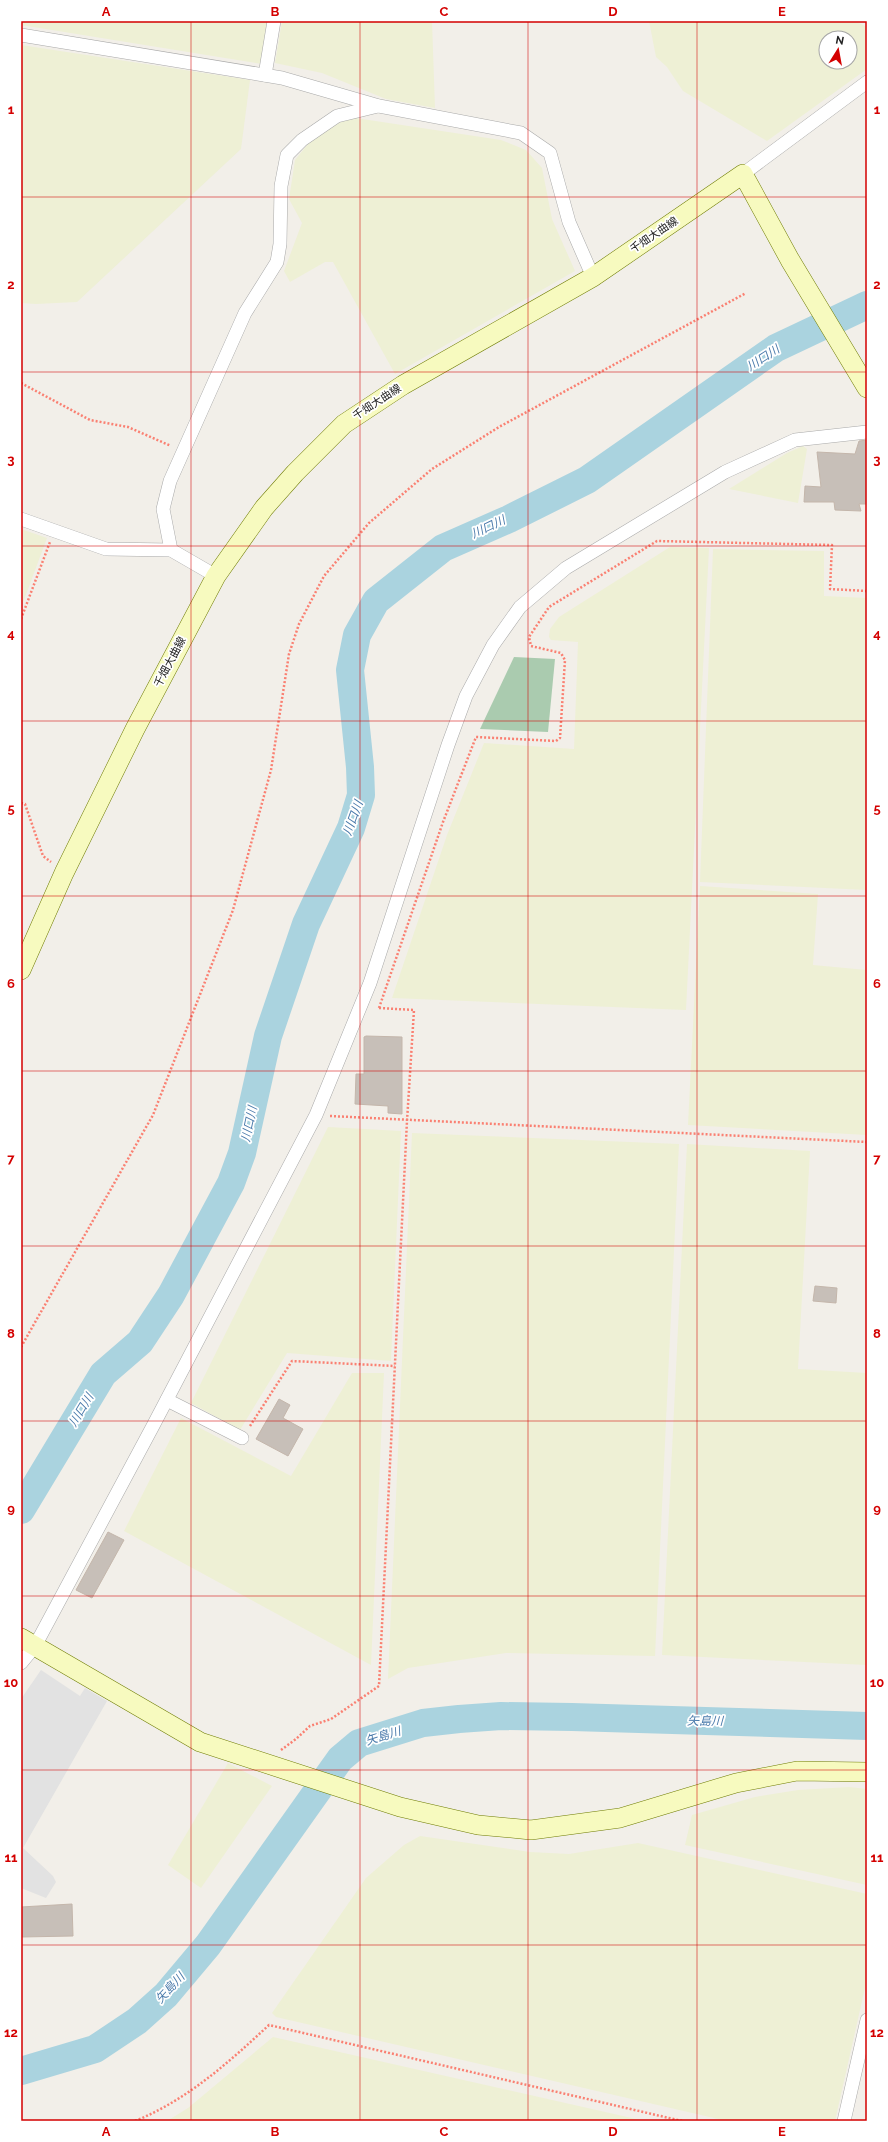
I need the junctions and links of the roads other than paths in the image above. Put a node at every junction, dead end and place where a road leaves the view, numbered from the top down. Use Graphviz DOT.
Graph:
graph roads {
  1 [pos="274,21"];
  2 [pos="21,35"];
  3 [pos="265,75"];
  4 [pos="867,82"];
  5 [pos="379,106"];
  6 [pos="743,174"];
  7 [pos="594,277"];
  8 [pos="867,388"];
  9 [pos="867,432"];
  10 [pos="21,519"];
  11 [pos="171,550"];
  12 [pos="216,576"];
  13 [pos="21,970"];
  14 [pos="167,1400"];
  15 [pos="242,1438"];
  16 [pos="28,1642"];
  17 [pos="21,1663"];
  18 [pos="867,1772"];
  19 [pos="867,2020"];
  20 [pos="844,2121"];
  1 -- 3 [label="street"];
  2 -- 3 [label="street"];
  3 -- 5 [label="street"];
  4 -- 6 [label="street"];
  5 -- 7 [label="street"];
  5 -- 11 [label="street"];
  6 -- 7 [label="main road, 千畑大曲線"];
  6 -- 8 [label="main road"];
  7 -- 12 [label="main road, 千畑大曲線"];
  9 -- 14 [label="street"];
  10 -- 11 [label="street"];
  11 -- 12 [label="street"];
  12 -- 13 [label="main road, 千畑大曲線"];
  14 -- 15 [label="street"];
  14 -- 16 [label="street"];
  16 -- 17 [label="street"];
  16 -- 18 [label="main road"];
  19 -- 20 [label="street"];
}
